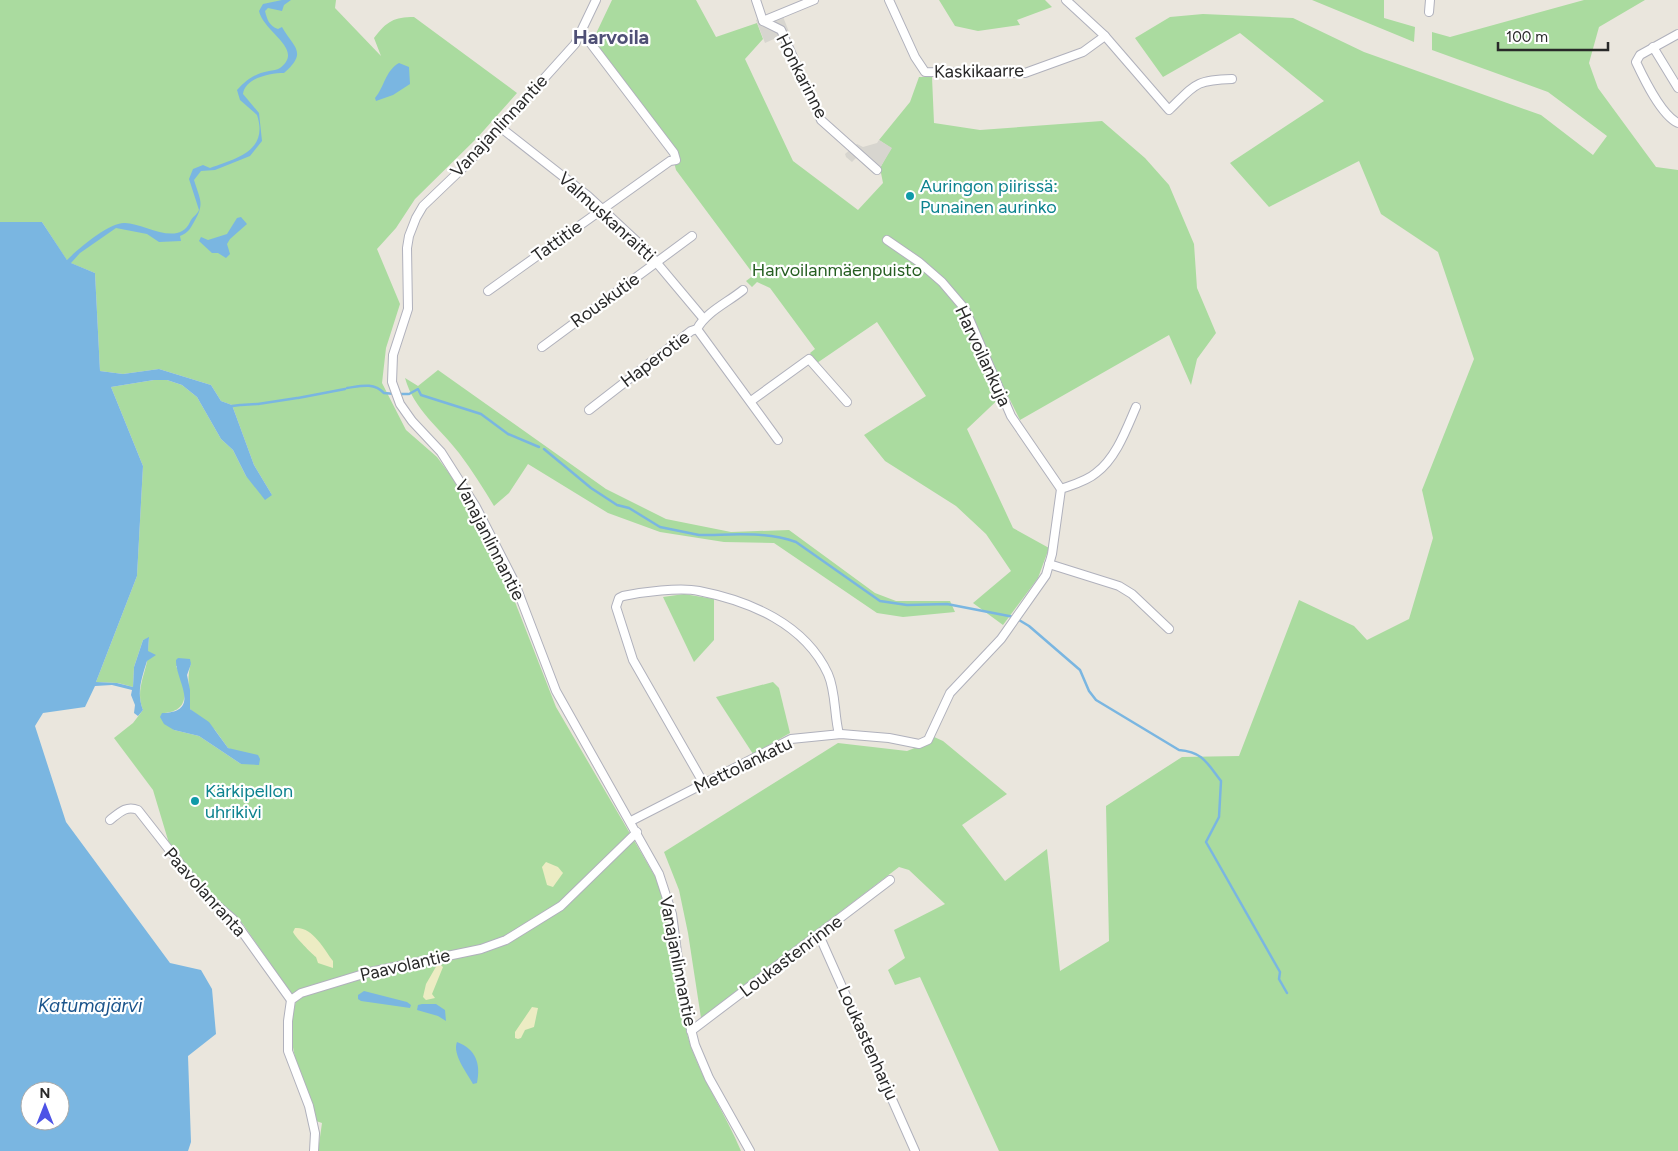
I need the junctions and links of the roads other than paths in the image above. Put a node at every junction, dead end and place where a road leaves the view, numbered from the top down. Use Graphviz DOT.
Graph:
graph roads {
  1 [pos="596,0"];
  2 [pos="756,0"];
  3 [pos="814,0"];
  4 [pos="889,0"];
  5 [pos="1066,0"];
  6 [pos="1430,0"];
  7 [pos="1429,12"];
  8 [pos="763,21"];
  9 [pos="582,32"];
  10 [pos="1678,34"];
  11 [pos="1105,36"];
  12 [pos="1653,47"];
  13 [pos="1232,79"];
  14 [pos="1678,88"];
  15 [pos="1678,123"];
  16 [pos="500,127"];
  17 [pos="877,170"];
  18 [pos="602,209"];
  19 [pos="692,236"];
  20 [pos="887,240"];
  21 [pos="657,262"];
  22 [pos="743,290"];
  23 [pos="488,291"];
  24 [pos="703,318"];
  25 [pos="696,329"];
  26 [pos="542,346"];
  27 [pos="751,401"];
  28 [pos="847,402"];
  29 [pos="1136,407"];
  30 [pos="589,410"];
  31 [pos="778,440"];
  32 [pos="1061,489"];
  33 [pos="1049,564"];
  34 [pos="1168,629"];
  35 [pos="839,734"];
  36 [pos="704,784"];
  37 [pos="110,820"];
  38 [pos="631,821"];
  39 [pos="637,832"];
  40 [pos="890,880"];
  41 [pos="819,935"];
  42 [pos="291,1000"];
  43 [pos="691,1031"];
  44 [pos="314,1151"];
  45 [pos="750,1151"];
  46 [pos="916,1151"];
  1 -- 9 [label="street, Vanajanlinnantie"];
  2 -- 8 [label="street, Honkarinne"];
  3 -- 8 [label="street"];
  4 -- 11 [label="street, Kaskikaarre"];
  5 -- 11 [label="street"];
  6 -- 7 [label="street"];
  8 -- 17 [label="street, Honkarinne"];
  9 -- 16 [label="street, Vanajanlinnantie"];
  9 -- 18 [label="street, Tattitie"];
  10 -- 12 [label="street"];
  11 -- 13 [label="street"];
  12 -- 14 [label="street"];
  12 -- 15 [label="street"];
  16 -- 18 [label="street, Valmuskanraitti"];
  16 -- 38 [label="street, Vanajanlinnantie"];
  18 -- 21 [label="street, Valmuskanraitti"];
  18 -- 23 [label="street, Tattitie"];
  19 -- 21 [label="street, Rouskutie"];
  20 -- 32 [label="street, Harvoilankuja"];
  21 -- 24 [label="street, Valmuskanraitti"];
  21 -- 26 [label="street, Rouskutie"];
  22 -- 24 [label="street, Haperotie"];
  24 -- 25 [label="street, Haperotie"];
  25 -- 27 [label="street"];
  25 -- 30 [label="street, Haperotie"];
  27 -- 28 [label="street"];
  27 -- 31 [label="street"];
  29 -- 32 [label="street"];
  32 -- 33 [label="street"];
  33 -- 34 [label="street"];
  33 -- 35 [label="street, Mettolankatu"];
  35 -- 36 [label="street, Mettolankatu"];
  35 -- 36 [label="street"];
  36 -- 38 [label="street, Mettolankatu"];
  37 -- 42 [label="street, Paavolanranta"];
  38 -- 39 [label="street, Vanajanlinnantie"];
  39 -- 42 [label="street, Paavolantie"];
  39 -- 43 [label="street, Vanajanlinnantie"];
  40 -- 41 [label="street, Loukastenrinne"];
  41 -- 43 [label="street, Loukastenrinne"];
  41 -- 46 [label="street, Loukastenharju"];
  42 -- 44 [label="street"];
  43 -- 45 [label="street, Vanajanlinnantie"];
}
